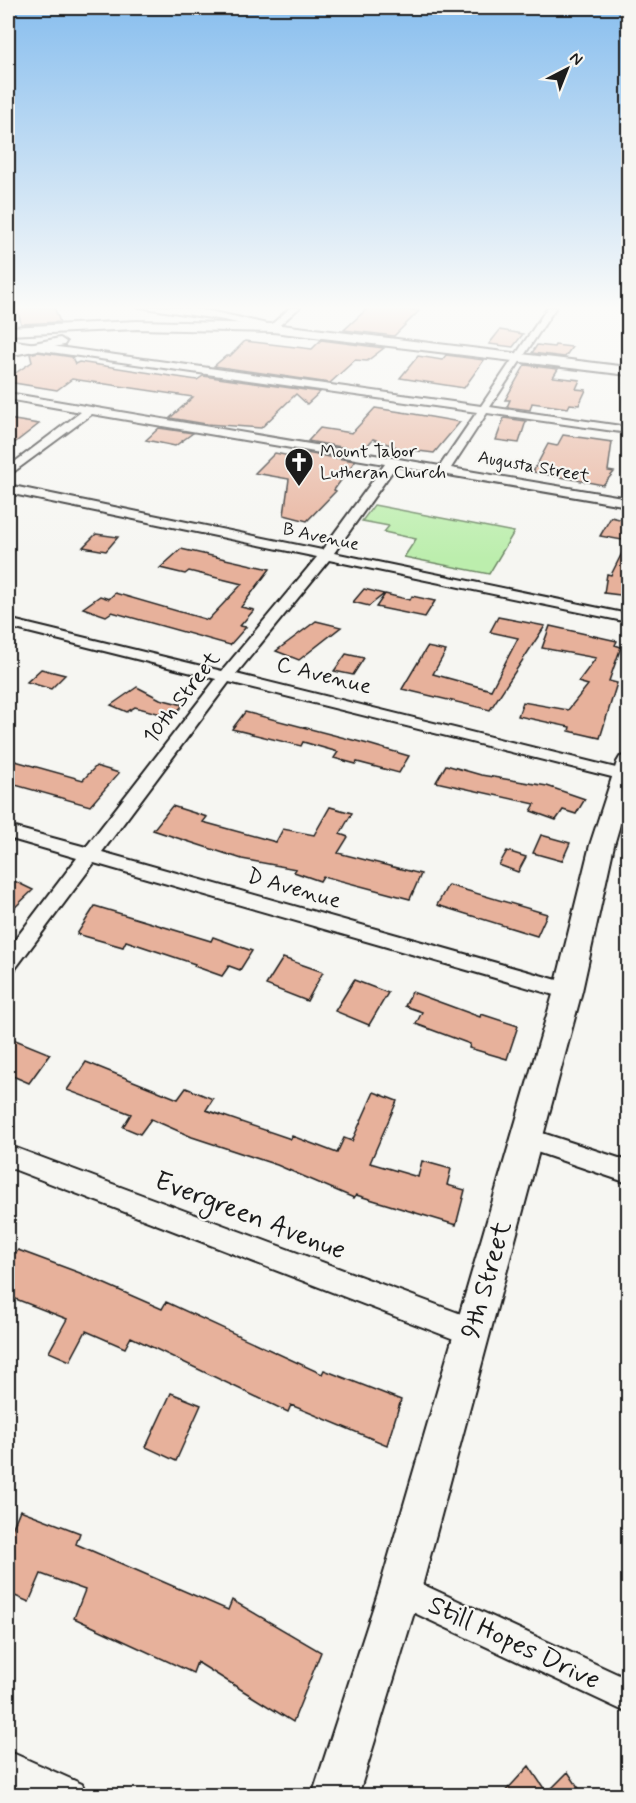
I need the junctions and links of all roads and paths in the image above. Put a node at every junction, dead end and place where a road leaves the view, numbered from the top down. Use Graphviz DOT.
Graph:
graph roads {
  1 [pos="355,391"];
  2 [pos="494,391"];
  3 [pos="8,396"];
  4 [pos="483,409"];
  5 [pos="90,410"];
  6 [pos="628,430"];
  7 [pos="393,461"];
  8 [pos="444,469"];
  9 [pos="8,472"];
  10 [pos="8,489"];
  11 [pos="628,502"];
  12 [pos="325,556"];
  13 [pos="628,618"];
  14 [pos="8,623"];
  15 [pos="227,675"];
  16 [pos="627,771"];
  17 [pos="8,832"];
  18 [pos="89,856"];
  19 [pos="8,963"];
  20 [pos="568,991"];
  21 [pos="527,1139"];
  22 [pos="8,1156"];
  23 [pos="628,1172"];
  24 [pos="472,1332"];
  25 [pos="400,1590"];
  26 [pos="628,1696"];
  27 [pos="8,1768"];
  28 [pos="70,1796"];
  29 [pos="335,1796"];
  1 -- 4 [label="street"];
  2 -- 4 [label="street"];
  3 -- 5 [label="street, Augusta Street"];
  4 -- 6 [label="street"];
  4 -- 8 [label="street"];
  5 -- 7 [label="street, Augusta Street"];
  5 -- 9 [label="street"];
  7 -- 8 [label="street, Augusta Street"];
  7 -- 12 [label="street, 10th Street"];
  8 -- 11 [label="street, Augusta Street"];
  10 -- 12 [label="street, B Avenue"];
  12 -- 13 [label="street, B Avenue"];
  12 -- 15 [label="street, 10th Street"];
  14 -- 15 [label="street, C Avenue"];
  15 -- 16 [label="street, C Avenue"];
  15 -- 18 [label="street, 10th Street"];
  16 -- 20 [label="main road, 9th Street"];
  17 -- 18 [label="street, D Avenue"];
  18 -- 19 [label="street, 10th Street"];
  18 -- 20 [label="street, D Avenue"];
  20 -- 21 [label="main road, 9th Street"];
  21 -- 23 [label="street"];
  21 -- 24 [label="main road, 9th Street"];
  22 -- 24 [label="street, Evergreen Avenue"];
  24 -- 25 [label="main road, 9th Street"];
  25 -- 26 [label="street, Still Hopes Drive"];
  25 -- 29 [label="main road, 9th Street"];
  27 -- 28 [label="street"];
}
